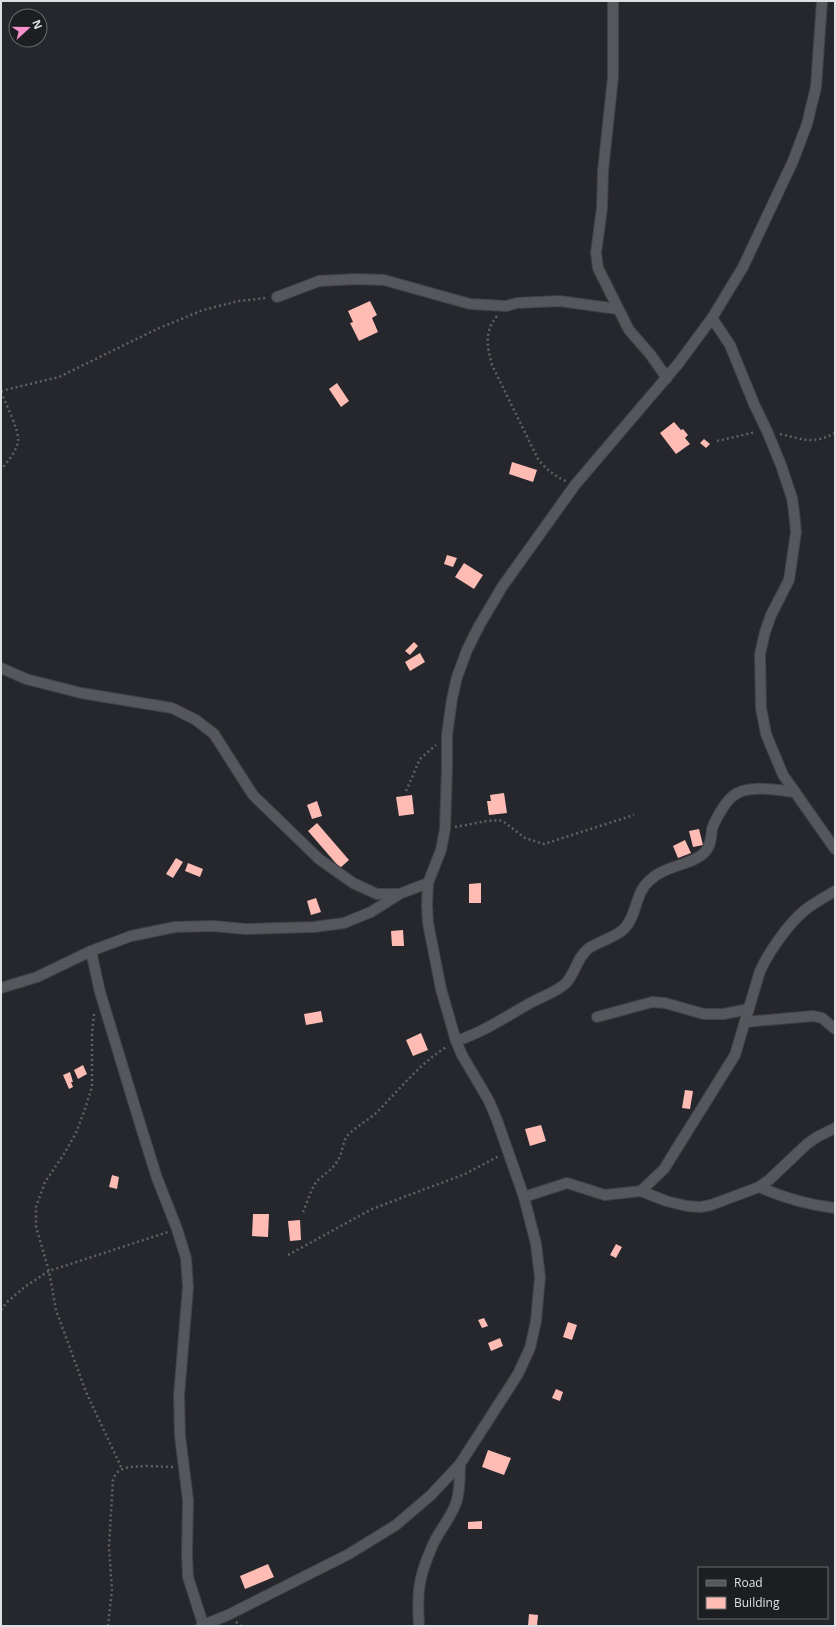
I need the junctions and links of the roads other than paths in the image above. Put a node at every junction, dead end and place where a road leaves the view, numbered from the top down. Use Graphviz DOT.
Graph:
graph roads {
  1 [pos="613,1"];
  2 [pos="822,1"];
  3 [pos="277,297"];
  4 [pos="618,309"];
  5 [pos="712,318"];
  6 [pos="667,378"];
  7 [pos="1,668"];
  8 [pos="795,792"];
  9 [pos="835,849"];
  10 [pos="428,883"];
  11 [pos="835,891"];
  12 [pos="399,894"];
  13 [pos="92,951"];
  14 [pos="1,988"];
  15 [pos="749,1009"];
  16 [pos="597,1017"];
  17 [pos="745,1022"];
  18 [pos="835,1029"];
  19 [pos="456,1041"];
  20 [pos="835,1128"];
  21 [pos="759,1187"];
  22 [pos="642,1192"];
  23 [pos="524,1197"];
  24 [pos="835,1208"];
  25 [pos="460,1464"];
  26 [pos="202,1625"];
  27 [pos="419,1626"];
  1 -- 4 [label="street"];
  2 -- 5 [label="street"];
  3 -- 4 [label="street"];
  4 -- 6 [label="street"];
  5 -- 6 [label="street"];
  5 -- 8 [label="street"];
  6 -- 10 [label="street"];
  7 -- 12 [label="street"];
  8 -- 9 [label="street"];
  8 -- 19 [label="street"];
  10 -- 12 [label="street"];
  10 -- 19 [label="street"];
  11 -- 15 [label="street"];
  12 -- 13 [label="street"];
  13 -- 14 [label="street"];
  13 -- 26 [label="street"];
  15 -- 16 [label="street"];
  15 -- 17 [label="street"];
  17 -- 18 [label="street"];
  17 -- 22 [label="street"];
  19 -- 23 [label="street"];
  20 -- 21 [label="street"];
  21 -- 22 [label="street"];
  21 -- 24 [label="street"];
  22 -- 23 [label="street"];
  23 -- 25 [label="street"];
  25 -- 26 [label="street"];
  25 -- 27 [label="street"];
}
